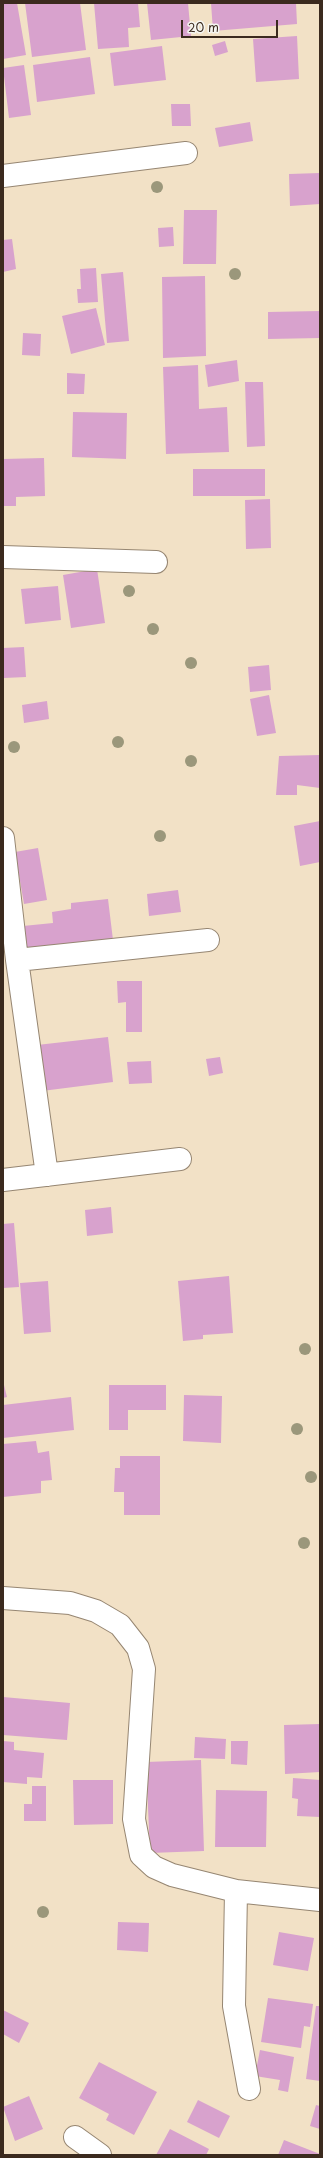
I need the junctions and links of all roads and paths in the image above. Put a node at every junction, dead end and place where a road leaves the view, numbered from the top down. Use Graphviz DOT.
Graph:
graph roads {
  1 [pos="186,153"];
  2 [pos="3,176"];
  3 [pos="3,557"];
  4 [pos="156,562"];
  5 [pos="3,838"];
  6 [pos="208,940"];
  7 [pos="17,960"];
  8 [pos="180,1159"];
  9 [pos="47,1175"];
  10 [pos="3,1180"];
  11 [pos="3,1598"];
  12 [pos="236,1890"];
  13 [pos="320,1900"];
  14 [pos="249,2089"];
  15 [pos="75,2137"];
  16 [pos="100,2155"];
  1 -- 2 [label="street"];
  3 -- 4 [label="street"];
  5 -- 7 [label="street"];
  6 -- 7 [label="street"];
  7 -- 9 [label="street"];
  8 -- 9 [label="street"];
  9 -- 10 [label="street"];
  11 -- 12 [label="street"];
  12 -- 13 [label="street"];
  12 -- 14 [label="street"];
  15 -- 16 [label="street"];
}
